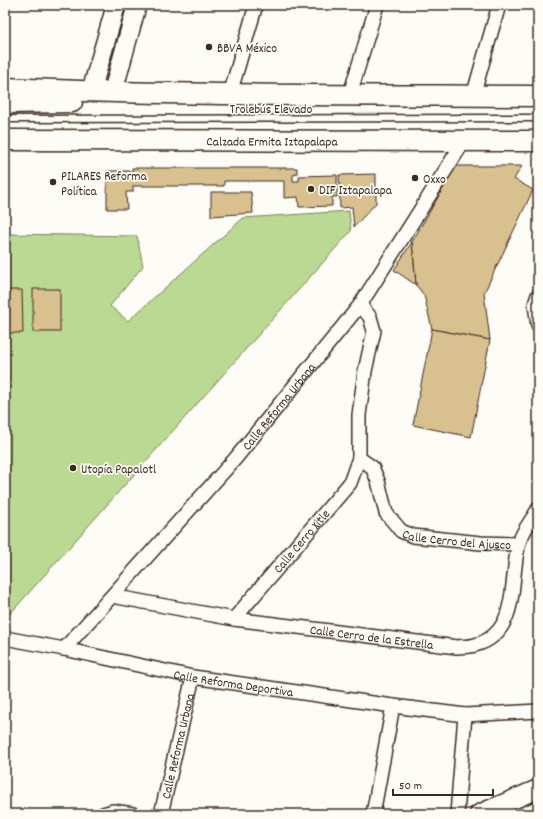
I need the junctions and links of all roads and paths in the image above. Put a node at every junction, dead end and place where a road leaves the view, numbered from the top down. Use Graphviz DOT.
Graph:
graph roads {
  1 [pos="116,5"];
  2 [pos="137,5"];
  3 [pos="256,5"];
  4 [pos="377,5"];
  5 [pos="499,5"];
  6 [pos="5,88"];
  7 [pos="91,92"];
  8 [pos="113,92"];
  9 [pos="230,94"];
  10 [pos="350,94"];
  11 [pos="473,96"];
  12 [pos="538,96"];
  13 [pos="5,103"];
  14 [pos="538,118"];
  15 [pos="5,119"];
  16 [pos="5,140"];
  17 [pos="464,141"];
  18 [pos="538,142"];
  19 [pos="538,295"];
  20 [pos="360,305"];
  21 [pos="538,326"];
  22 [pos="360,458"];
  23 [pos="538,509"];
  24 [pos="518,544"];
  25 [pos="112,596"];
  26 [pos="234,619"];
  27 [pos="5,638"];
  28 [pos="64,649"];
  29 [pos="193,677"];
  30 [pos="392,706"];
  31 [pos="538,712"];
  32 [pos="465,715"];
  33 [pos="538,789"];
  34 [pos="103,814"];
  35 [pos="133,814"];
  36 [pos="161,814"];
  37 [pos="373,814"];
  38 [pos="457,814"];
  39 [pos="479,814"];
  1 -- 7 [label="street"];
  2 -- 8 [label="street"];
  3 -- 9 [label="street"];
  4 -- 10 [label="street"];
  5 -- 11 [label="street"];
  6 -- 7 [label="main road"];
  7 -- 8 [label="main road"];
  7 -- 13 [label="main road"];
  8 -- 9 [label="main road"];
  9 -- 10 [label="main road"];
  10 -- 11 [label="main road"];
  11 -- 12 [label="main road"];
  14 -- 15 [label="lane, Trolebús Elevado"];
  16 -- 17 [label="main road, Calzada Ermita Iztapalapa"];
  17 -- 18 [label="main road, Calzada Ermita Iztapalapa"];
  17 -- 20 [label="street, Calle Reforma Urbana"];
  19 -- 21 [label="street"];
  20 -- 22 [label="street"];
  20 -- 25 [label="street, Calle Reforma Urbana"];
  22 -- 24 [label="street, Calle Cerro del Ajusco"];
  22 -- 26 [label="street, Calle Cerro Xitle"];
  23 -- 24 [label="street, Calle Cerro de la Estrella"];
  24 -- 26 [label="street, Calle Cerro de la Estrella"];
  25 -- 26 [label="street, Calle Cerro de la Estrella"];
  25 -- 28 [label="street, Calle Reforma Urbana"];
  27 -- 28 [label="street, Calle Reforma Deportiva"];
  28 -- 29 [label="street, Calle Reforma Deportiva"];
  29 -- 30 [label="street, Calle Reforma Deportiva"];
  29 -- 36 [label="street, Calle Reforma Urbana"];
  30 -- 32 [label="street, Calle Reforma Deportiva"];
  30 -- 37 [label="street"];
  31 -- 32 [label="street, Calle Reforma Deportiva"];
  32 -- 38 [label="street"];
  33 -- 39 [label="street"];
  34 -- 35 [label="street"];
}
